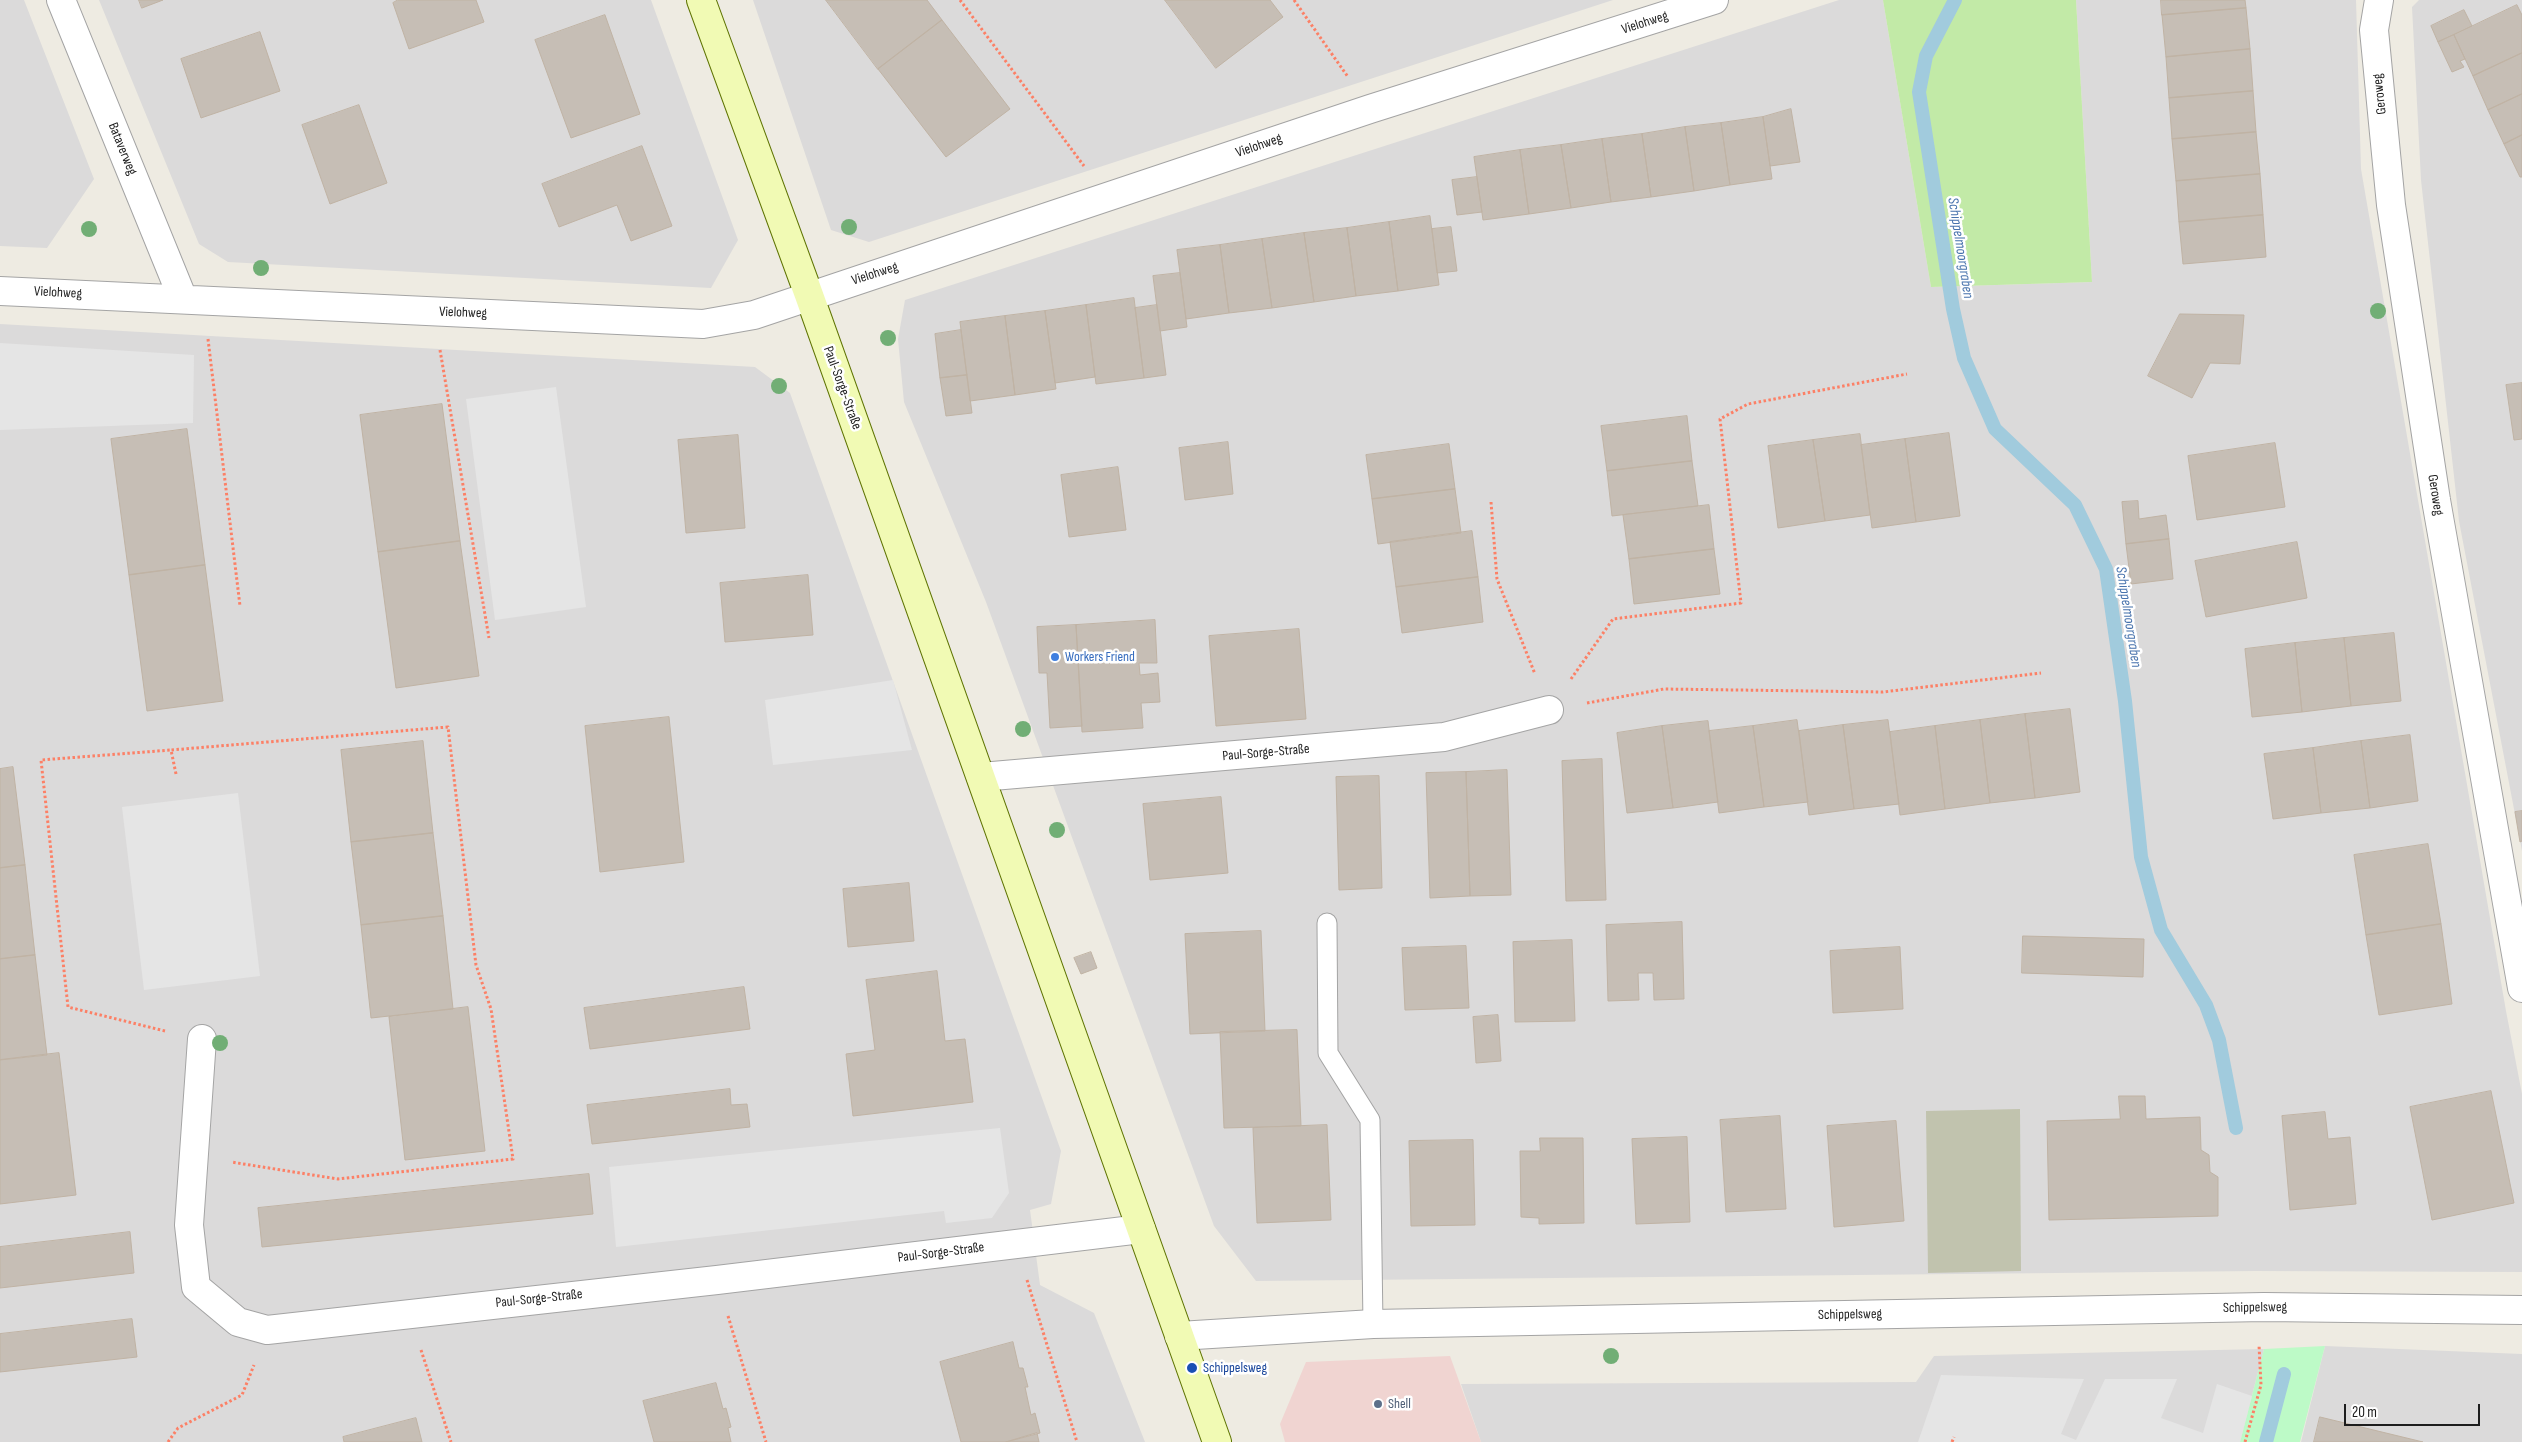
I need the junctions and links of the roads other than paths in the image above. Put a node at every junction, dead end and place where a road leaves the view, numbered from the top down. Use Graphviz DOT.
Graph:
graph roads {
  1 [pos="61,0"];
  2 [pos="701,0"];
  3 [pos="1714,0"];
  4 [pos="2380,0"];
  5 [pos="0,290"];
  6 [pos="809,296"];
  7 [pos="193,299"];
  8 [pos="1549,710"];
  9 [pos="981,777"];
  10 [pos="1326,923"];
  11 [pos="2522,988"];
  12 [pos="202,1040"];
  13 [pos="1141,1229"];
  14 [pos="2522,1310"];
  15 [pos="1374,1324"];
  16 [pos="1179,1336"];
  17 [pos="1217,1442"];
  1 -- 7 [label="street, Bataverweg"];
  2 -- 6 [label="street, Paul-Sorge-Straße"];
  3 -- 6 [label="street, Vielohweg"];
  4 -- 11 [label="street, Geroweg"];
  5 -- 7 [label="street, Vielohweg"];
  6 -- 7 [label="street, Vielohweg"];
  6 -- 9 [label="street, Paul-Sorge-Straße"];
  8 -- 9 [label="street, Paul-Sorge-Straße"];
  9 -- 13 [label="street, Paul-Sorge-Straße"];
  10 -- 15 [label="lane"];
  12 -- 13 [label="street, Paul-Sorge-Straße"];
  13 -- 16 [label="street, Paul-Sorge-Straße"];
  14 -- 15 [label="street, Schippelsweg"];
  15 -- 16 [label="street, Schippelsweg"];
  16 -- 17 [label="street, Paul-Sorge-Straße"];
}
